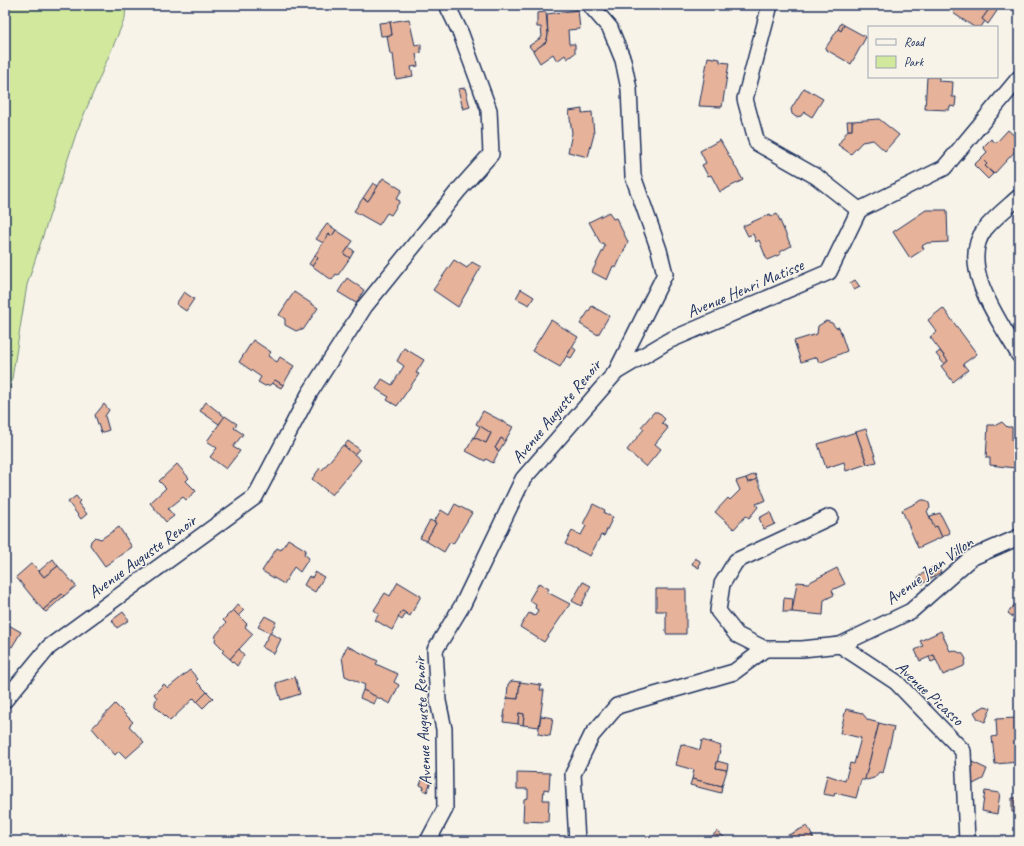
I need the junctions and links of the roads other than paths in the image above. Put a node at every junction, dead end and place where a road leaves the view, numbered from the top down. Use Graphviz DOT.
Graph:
graph roads {
  1 [pos="447,5"];
  2 [pos="590,5"];
  3 [pos="770,5"];
  4 [pos="1019,78"];
  5 [pos="1019,197"];
  6 [pos="859,210"];
  7 [pos="1019,355"];
  8 [pos="616,372"];
  9 [pos="830,517"];
  10 [pos="1019,537"];
  11 [pos="840,645"];
  12 [pos="765,649"];
  13 [pos="5,700"];
  14 [pos="428,841"];
  15 [pos="577,841"];
  16 [pos="967,841"];
  1 -- 13 [label="street, Avenue Auguste Renoir"];
  2 -- 8 [label="street, Avenue Auguste Renoir"];
  3 -- 6 [label="street"];
  4 -- 6 [label="street"];
  5 -- 7 [label="street"];
  6 -- 8 [label="street, Avenue Henri Matisse"];
  8 -- 14 [label="street, Avenue Auguste Renoir"];
  9 -- 12 [label="street"];
  10 -- 11 [label="street, Avenue Jean Villon"];
  11 -- 12 [label="street"];
  11 -- 16 [label="street, Avenue Picasso"];
  12 -- 15 [label="street"];
}
